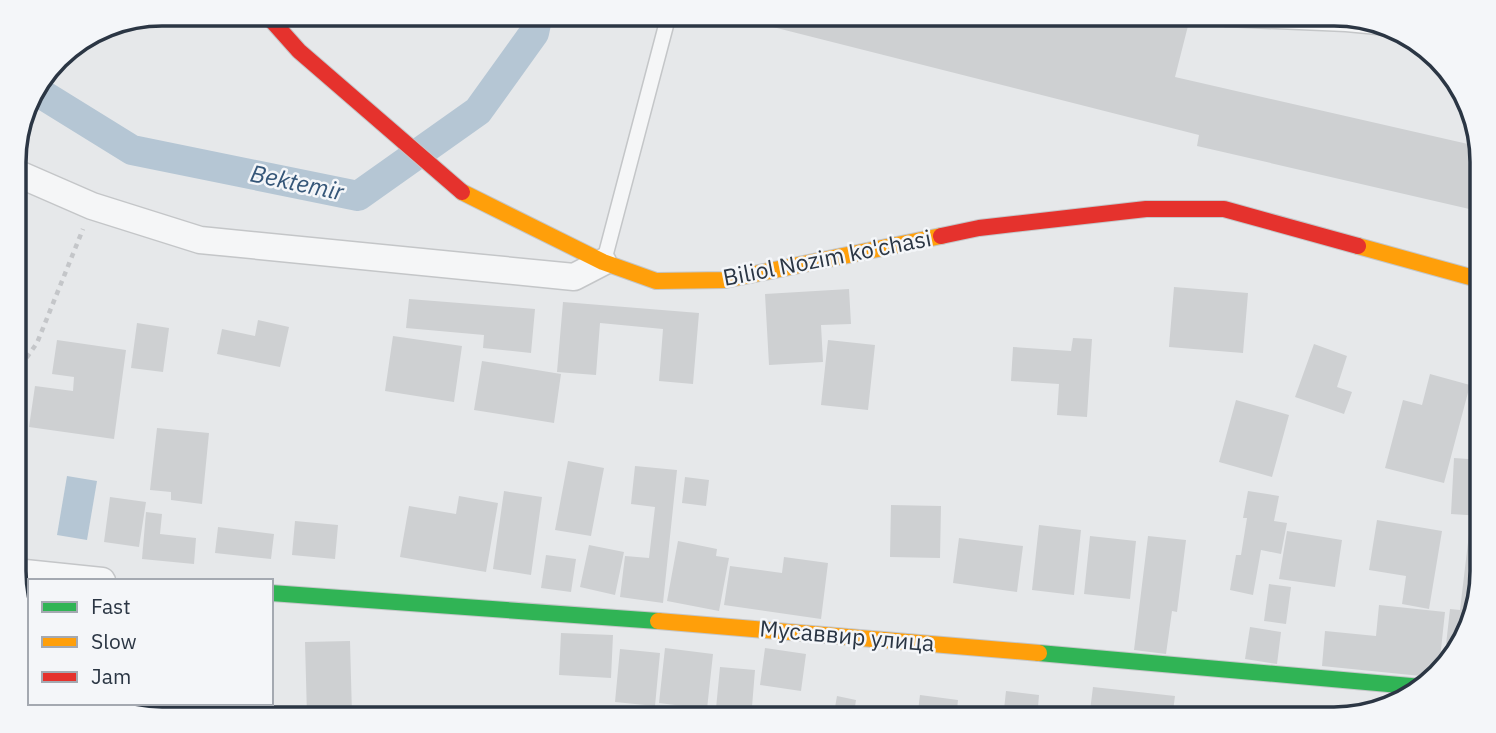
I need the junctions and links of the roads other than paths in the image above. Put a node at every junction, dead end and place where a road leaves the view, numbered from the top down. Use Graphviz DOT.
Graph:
graph roads {
  1 [pos="278,27"];
  2 [pos="666,27"];
  3 [pos="27,178"];
  4 [pos="604,262"];
  5 [pos="1470,277"];
  6 [pos="26,573"];
  7 [pos="83,579"];
  8 [pos="273,593"];
  9 [pos="1406,686"];
  1 -- 4 [label="street, Biliol Nozim ko'chasi"];
  2 -- 4 [label="lane"];
  3 -- 4 [label="street"];
  4 -- 5 [label="street, Biliol Nozim ko'chasi"];
  6 -- 7 [label="street"];
  8 -- 9 [label="street, Мусаввир улица"];
}
